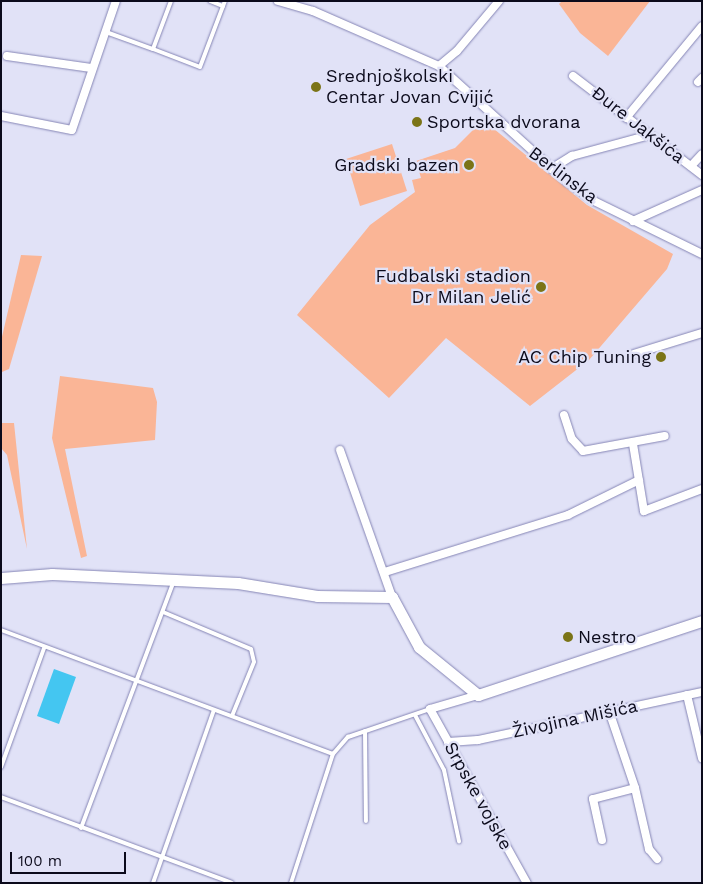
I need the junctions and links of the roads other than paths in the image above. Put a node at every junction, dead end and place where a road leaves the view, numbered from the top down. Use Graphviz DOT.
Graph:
graph roads {
  1 [pos="116,1"];
  2 [pos="171,1"];
  3 [pos="210,1"];
  4 [pos="225,1"];
  5 [pos="278,1"];
  6 [pos="499,1"];
  7 [pos="223,6"];
  8 [pos="702,26"];
  9 [pos="106,32"];
  10 [pos="153,49"];
  11 [pos="7,56"];
  12 [pos="439,66"];
  13 [pos="92,68"];
  14 [pos="573,76"];
  15 [pos="1,116"];
  16 [pos="626,118"];
  17 [pos="650,136"];
  18 [pos="702,154"];
  19 [pos="691,166"];
  20 [pos="551,169"];
  21 [pos="702,175"];
  22 [pos="702,190"];
  23 [pos="633,221"];
  24 [pos="702,254"];
  25 [pos="702,333"];
  26 [pos="634,354"];
  27 [pos="564,415"];
  28 [pos="665,436"];
  29 [pos="633,444"];
  30 [pos="340,450"];
  31 [pos="639,480"];
  32 [pos="702,488"];
  33 [pos="385,572"];
  34 [pos="1,578"];
  35 [pos="174,580"];
  36 [pos="392,597"];
  37 [pos="163,612"];
  38 [pos="702,621"];
  39 [pos="1,630"];
  40 [pos="44,648"];
  41 [pos="139,681"];
  42 [pos="702,692"];
  43 [pos="478,695"];
  44 [pos="687,695"];
  45 [pos="430,709"];
  46 [pos="214,710"];
  47 [pos="609,711"];
  48 [pos="415,715"];
  49 [pos="232,716"];
  50 [pos="365,731"];
  51 [pos="448,742"];
  52 [pos="333,754"];
  53 [pos="702,758"];
  54 [pos="1,767"];
  55 [pos="635,788"];
  56 [pos="1,797"];
  57 [pos="366,821"];
  58 [pos="81,828"];
  59 [pos="602,840"];
  60 [pos="459,841"];
  61 [pos="162,857"];
  62 [pos="657,859"];
  63 [pos="152,883"];
  64 [pos="232,883"];
  65 [pos="291,883"];
  66 [pos="527,883"];
  1 -- 9 [label="street"];
  2 -- 10 [label="lane"];
  3 -- 7 [label="lane"];
  4 -- 7 [label="lane"];
  5 -- 12 [label="street, Berlinska"];
  6 -- 12 [label="street"];
  7 -- 10 [label="lane"];
  8 -- 16 [label="street"];
  9 -- 10 [label="lane"];
  9 -- 13 [label="street"];
  11 -- 13 [label="street"];
  12 -- 20 [label="street, Berlinska"];
  13 -- 15 [label="street"];
  14 -- 16 [label="street, Đure Jakšića"];
  16 -- 17 [label="street, Đure Jakšića"];
  17 -- 19 [label="street, Đure Jakšića"];
  17 -- 20 [label="street"];
  18 -- 19 [label="street"];
  19 -- 21 [label="street, Đure Jakšića"];
  20 -- 23 [label="street, Berlinska"];
  22 -- 23 [label="street"];
  23 -- 24 [label="street, Berlinska"];
  25 -- 26 [label="street"];
  27 -- 29 [label="street"];
  28 -- 29 [label="street"];
  29 -- 31 [label="street"];
  30 -- 33 [label="street"];
  31 -- 32 [label="street"];
  31 -- 33 [label="street"];
  33 -- 36 [label="street"];
  34 -- 35 [label="street"];
  35 -- 36 [label="street"];
  35 -- 37 [label="lane"];
  36 -- 43 [label="street"];
  37 -- 41 [label="lane"];
  37 -- 49 [label="lane"];
  38 -- 43 [label="street"];
  39 -- 40 [label="lane"];
  40 -- 41 [label="lane"];
  40 -- 54 [label="lane"];
  41 -- 46 [label="lane"];
  41 -- 58 [label="lane"];
  42 -- 44 [label="street, Živojina Mišića"];
  43 -- 45 [label="street"];
  44 -- 47 [label="street, Živojina Mišića"];
  44 -- 53 [label="street"];
  45 -- 48 [label="lane"];
  45 -- 51 [label="street, Srpske vojske"];
  46 -- 49 [label="lane"];
  46 -- 61 [label="lane"];
  47 -- 51 [label="street, Živojina Mišića"];
  47 -- 55 [label="street"];
  48 -- 50 [label="lane"];
  48 -- 60 [label="lane"];
  49 -- 52 [label="lane"];
  50 -- 52 [label="lane"];
  50 -- 57 [label="lane"];
  51 -- 66 [label="street, Srpske vojske"];
  52 -- 65 [label="lane"];
  55 -- 59 [label="street"];
  55 -- 62 [label="street"];
  56 -- 58 [label="lane"];
  58 -- 61 [label="lane"];
  61 -- 63 [label="lane"];
  61 -- 64 [label="lane"];
}
